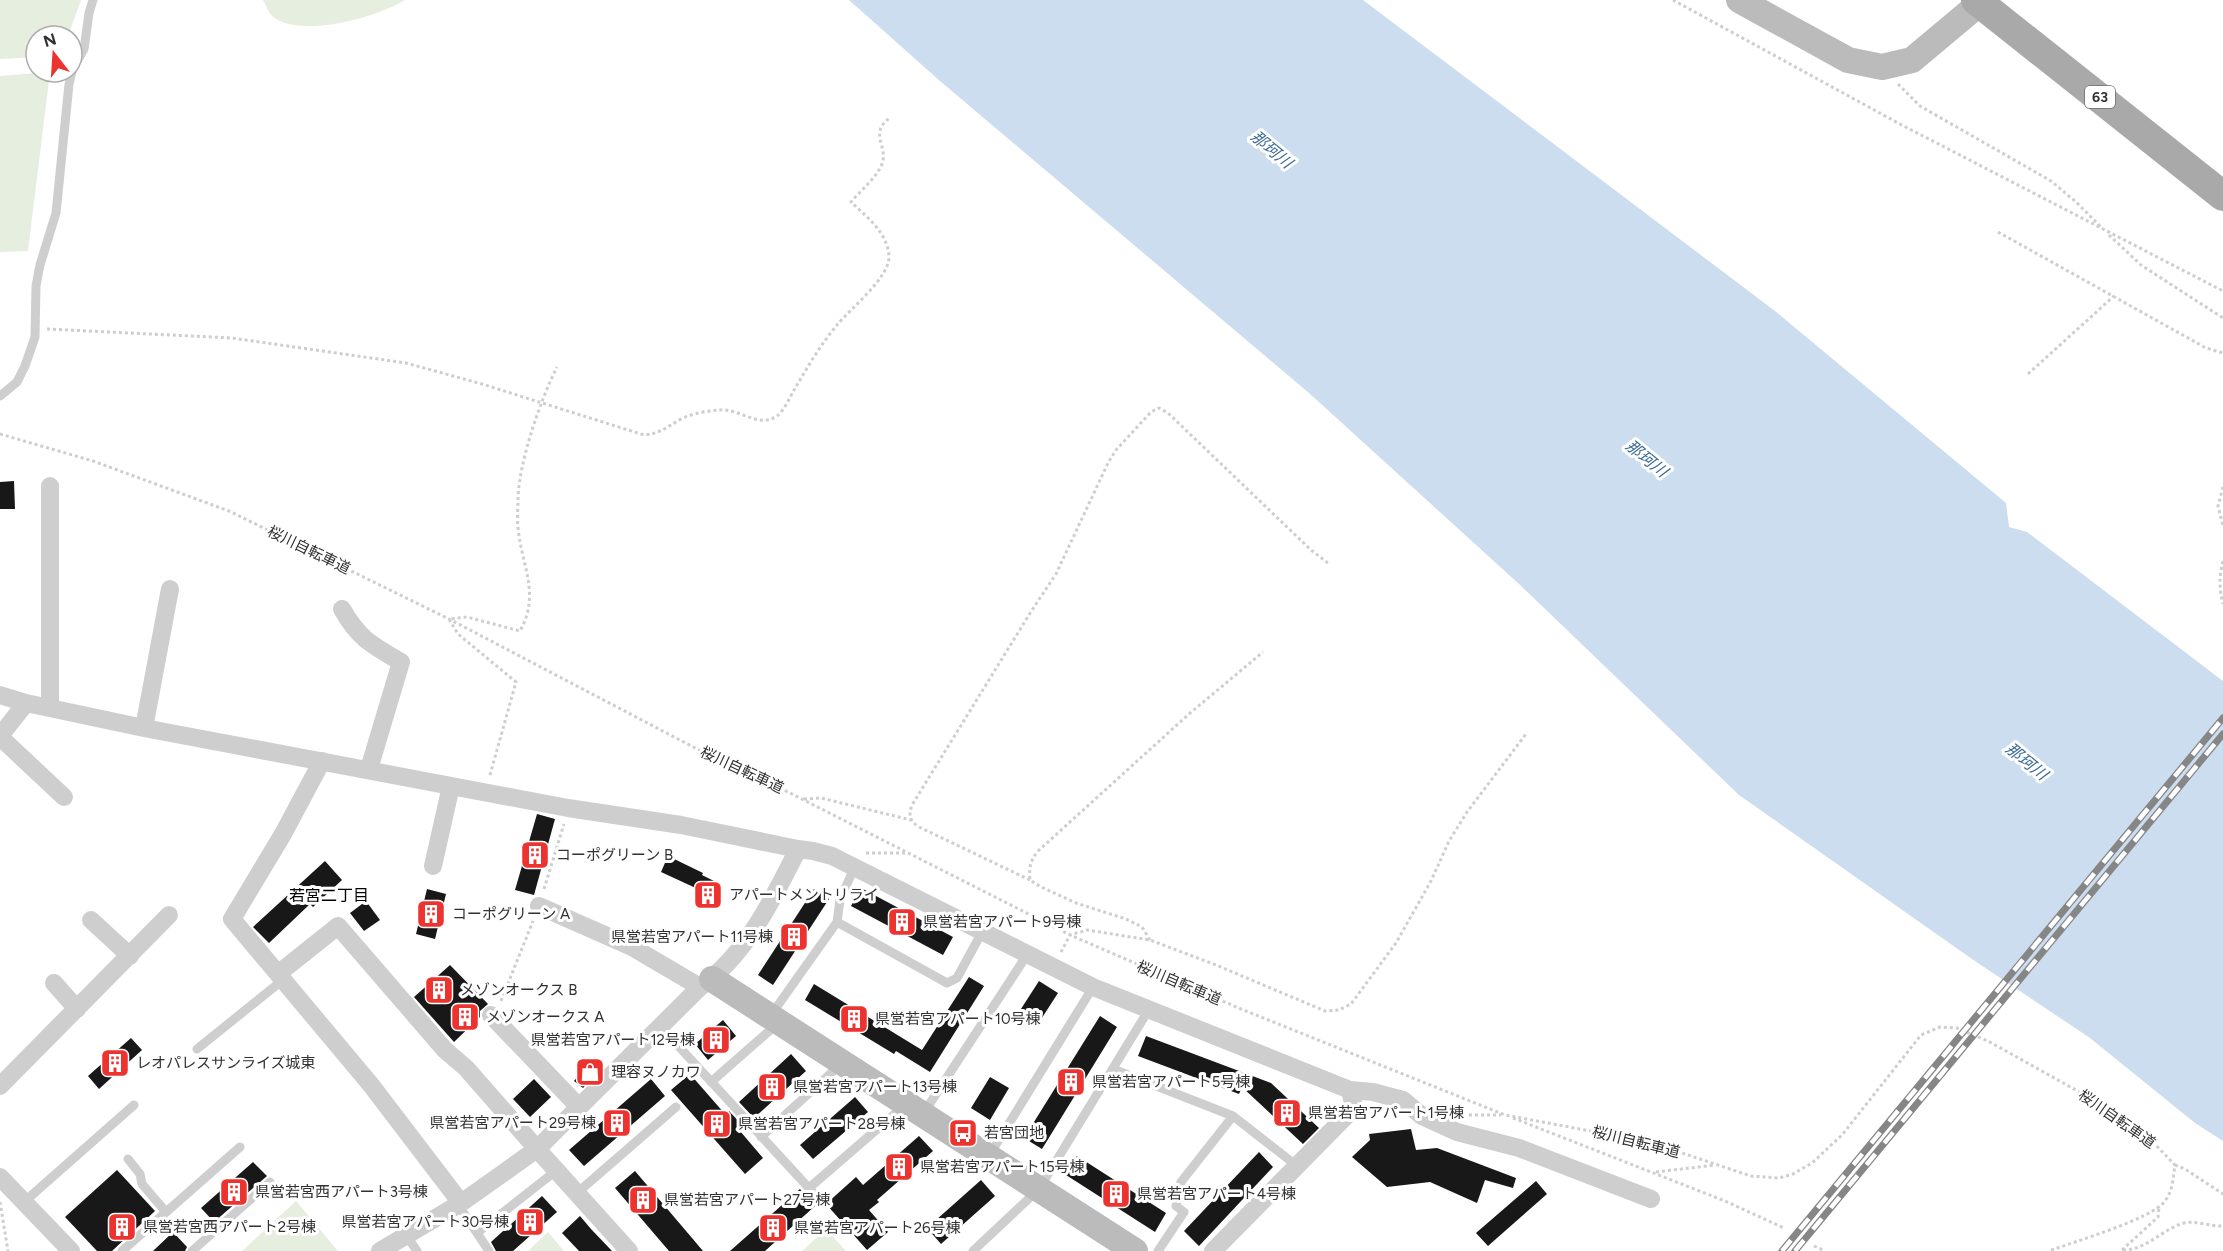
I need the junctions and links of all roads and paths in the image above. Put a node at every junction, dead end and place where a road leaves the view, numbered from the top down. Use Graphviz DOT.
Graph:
graph roads {
  1 [pos="93,0"];
  2 [pos="1673,0"];
  3 [pos="1739,0"];
  4 [pos="1979,1"];
  5 [pos="84,50"];
  6 [pos="1880,66"];
  7 [pos="71,84"];
  8 [pos="891,117"];
  9 [pos="2223,196"];
  10 [pos="1998,232"];
  11 [pos="2106,232"];
  12 [pos="2223,291"];
  13 [pos="2114,296"];
  14 [pos="2223,318"];
  15 [pos="36,328"];
  16 [pos="2223,353"];
  17 [pos="557,367"];
  18 [pos="2028,374"];
  19 [pos="0,396"];
  20 [pos="541,403"];
  21 [pos="0,434"];
  22 [pos="50,486"];
  23 [pos="2223,487"];
  24 [pos="2223,526"];
  25 [pos="2223,561"];
  26 [pos="1328,562"];
  27 [pos="170,589"];
  28 [pos="2223,604"];
  29 [pos="342,609"];
  30 [pos="449,619"];
  31 [pos="1263,652"];
  32 [pos="0,695"];
  33 [pos="26,703"];
  34 [pos="50,708"];
  35 [pos="144,728"];
  36 [pos="1526,734"];
  37 [pos="0,736"];
  38 [pos="322,761"];
  39 [pos="369,769"];
  40 [pos="451,786"];
  41 [pos="485,792"];
  42 [pos="64,797"];
  43 [pos="802,799"];
  44 [pos="910,820"];
  45 [pos="798,849"];
  46 [pos="433,866"];
  47 [pos="855,868"];
  48 [pos="1030,880"];
  49 [pos="539,906"];
  50 [pos="169,915"];
  51 [pos="91,920"];
  52 [pos="837,922"];
  53 [pos="982,932"];
  54 [pos="1070,935"];
  55 [pos="1150,940"];
  56 [pos="1027,955"];
  57 [pos="130,956"];
  58 [pos="281,976"];
  59 [pos="54,983"];
  60 [pos="706,983"];
  61 [pos="1093,987"];
  62 [pos="77,1009"];
  63 [pos="1148,1011"];
  64 [pos="491,1016"];
  65 [pos="776,1018"];
  66 [pos="660,1026"];
  67 [pos="197,1049"];
  68 [pos="843,1062"];
  69 [pos="1113,1069"];
  70 [pos="711,1082"];
  71 [pos="0,1086"];
  72 [pos="1350,1090"];
  73 [pos="135,1105"];
  74 [pos="578,1106"];
  75 [pos="676,1107"];
  76 [pos="915,1108"];
  77 [pos="1505,1115"];
  78 [pos="1233,1116"];
  79 [pos="761,1137"];
  80 [pos="240,1147"];
  81 [pos="537,1149"];
  82 [pos="989,1156"];
  83 [pos="128,1159"];
  84 [pos="1718,1165"];
  85 [pos="2175,1165"];
  86 [pos="1297,1166"];
  87 [pos="557,1170"];
  88 [pos="1654,1173"];
  89 [pos="0,1177"];
  90 [pos="270,1182"];
  91 [pos="809,1188"];
  92 [pos="1039,1189"];
  93 [pos="577,1193"];
  94 [pos="2223,1194"];
  95 [pos="819,1198"];
  96 [pos="1652,1200"];
  97 [pos="0,1201"];
  98 [pos="24,1202"];
  99 [pos="461,1203"];
  100 [pos="2159,1208"];
  101 [pos="166,1212"];
  102 [pos="2223,1226"];
  103 [pos="1784,1228"];
  104 [pos="477,1233"];
  105 [pos="406,1235"];
  106 [pos="1814,1246"];
  107 [pos="8,1251"];
  108 [pos="71,1251"];
  109 [pos="122,1251"];
  110 [pos="192,1251"];
  111 [pos="380,1251"];
  112 [pos="417,1251"];
  113 [pos="489,1251"];
  114 [pos="629,1251"];
  115 [pos="973,1251"];
  116 [pos="1135,1251"];
  117 [pos="1158,1251"];
  118 [pos="1213,1251"];
  119 [pos="1825,1251"];
  120 [pos="2049,1251"];
  121 [pos="2122,1251"];
  1 -- 5 [label="lane"];
  2 -- 11 [label="path"];
  3 -- 6 [label="street"];
  4 -- 6 [label="street"];
  4 -- 9 [label="main road, 63"];
  6 -- 11 [label="path"];
  7 -- 15 [label="lane"];
  8 -- 20 [label="path"];
  10 -- 13 [label="path"];
  11 -- 12 [label="path"];
  11 -- 14 [label="path"];
  13 -- 16 [label="path"];
  13 -- 18 [label="path"];
  15 -- 19 [label="lane"];
  15 -- 20 [label="path"];
  17 -- 20 [label="path"];
  20 -- 30 [label="path"];
  21 -- 30 [label="path, 桜川自転車道"];
  22 -- 34 [label="street"];
  23 -- 24 [label="path"];
  25 -- 28 [label="path"];
  26 -- 44 [label="path"];
  27 -- 35 [label="street"];
  29 -- 39 [label="street"];
  30 -- 41 [label="path"];
  30 -- 43 [label="path, 桜川自転車道"];
  31 -- 48 [label="path"];
  32 -- 33 [label="street"];
  33 -- 34 [label="street"];
  33 -- 37 [label="street"];
  34 -- 35 [label="street"];
  35 -- 38 [label="street"];
  36 -- 55 [label="path"];
  37 -- 42 [label="street"];
  38 -- 39 [label="street"];
  38 -- 58 [label="street"];
  39 -- 40 [label="street"];
  40 -- 41 [label="street"];
  40 -- 46 [label="street"];
  41 -- 45 [label="street"];
  43 -- 44 [label="path"];
  43 -- 54 [label="path, 桜川自転車道"];
  44 -- 48 [label="path"];
  45 -- 47 [label="street"];
  45 -- 60 [label="street"];
  47 -- 52 [label="lane"];
  47 -- 53 [label="street"];
  48 -- 55 [label="path"];
  49 -- 60 [label="street"];
  50 -- 57 [label="street"];
  51 -- 57 [label="street"];
  52 -- 53 [label="lane"];
  52 -- 65 [label="lane"];
  53 -- 56 [label="street"];
  54 -- 55 [label="path"];
  54 -- 77 [label="path, 桜川自転車道"];
  56 -- 61 [label="street"];
  56 -- 76 [label="lane"];
  57 -- 62 [label="street"];
  58 -- 67 [label="lane"];
  58 -- 81 [label="street"];
  58 -- 99 [label="street"];
  59 -- 62 [label="street"];
  60 -- 65 [label="street"];
  60 -- 66 [label="street"];
  61 -- 63 [label="street"];
  61 -- 82 [label="lane"];
  62 -- 71 [label="street"];
  63 -- 69 [label="lane"];
  63 -- 72 [label="street"];
  64 -- 74 [label="street"];
  65 -- 68 [label="street"];
  65 -- 70 [label="lane"];
  66 -- 70 [label="lane"];
  66 -- 74 [label="street"];
  68 -- 76 [label="street"];
  68 -- 79 [label="lane"];
  69 -- 78 [label="lane"];
  69 -- 92 [label="lane"];
  70 -- 79 [label="lane"];
  72 -- 86 [label="street"];
  72 -- 96 [label="street"];
  73 -- 98 [label="lane"];
  74 -- 81 [label="street"];
  75 -- 93 [label="lane"];
  76 -- 82 [label="street"];
  76 -- 91 [label="lane"];
  77 -- 84 [label="path, 桜川自転車道"];
  77 -- 88 [label="path"];
  78 -- 86 [label="lane"];
  78 -- 117 [label="lane"];
  79 -- 91 [label="lane"];
  80 -- 101 [label="lane"];
  81 -- 87 [label="street"];
  81 -- 99 [label="street"];
  82 -- 92 [label="street"];
  83 -- 101 [label="lane"];
  84 -- 85 [label="path, 桜川自転車道"];
  84 -- 88 [label="path"];
  85 -- 94 [label="path, 桜川自転車道"];
  85 -- 100 [label="path"];
  86 -- 118 [label="street"];
  87 -- 93 [label="street"];
  87 -- 104 [label="lane"];
  88 -- 103 [label="path"];
  89 -- 98 [label="street"];
  90 -- 110 [label="lane"];
  91 -- 95 [label="lane"];
  92 -- 115 [label="lane"];
  92 -- 116 [label="street"];
  93 -- 114 [label="street"];
  97 -- 107 [label="path"];
  98 -- 108 [label="street"];
  99 -- 104 [label="lane"];
  99 -- 105 [label="street"];
  100 -- 120 [label="path"];
  100 -- 121 [label="path"];
  101 -- 109 [label="lane"];
  102 -- 121 [label="path"];
  104 -- 113 [label="lane"];
  105 -- 111 [label="street"];
  105 -- 112 [label="lane"];
  106 -- 119 [label="path"];
}
